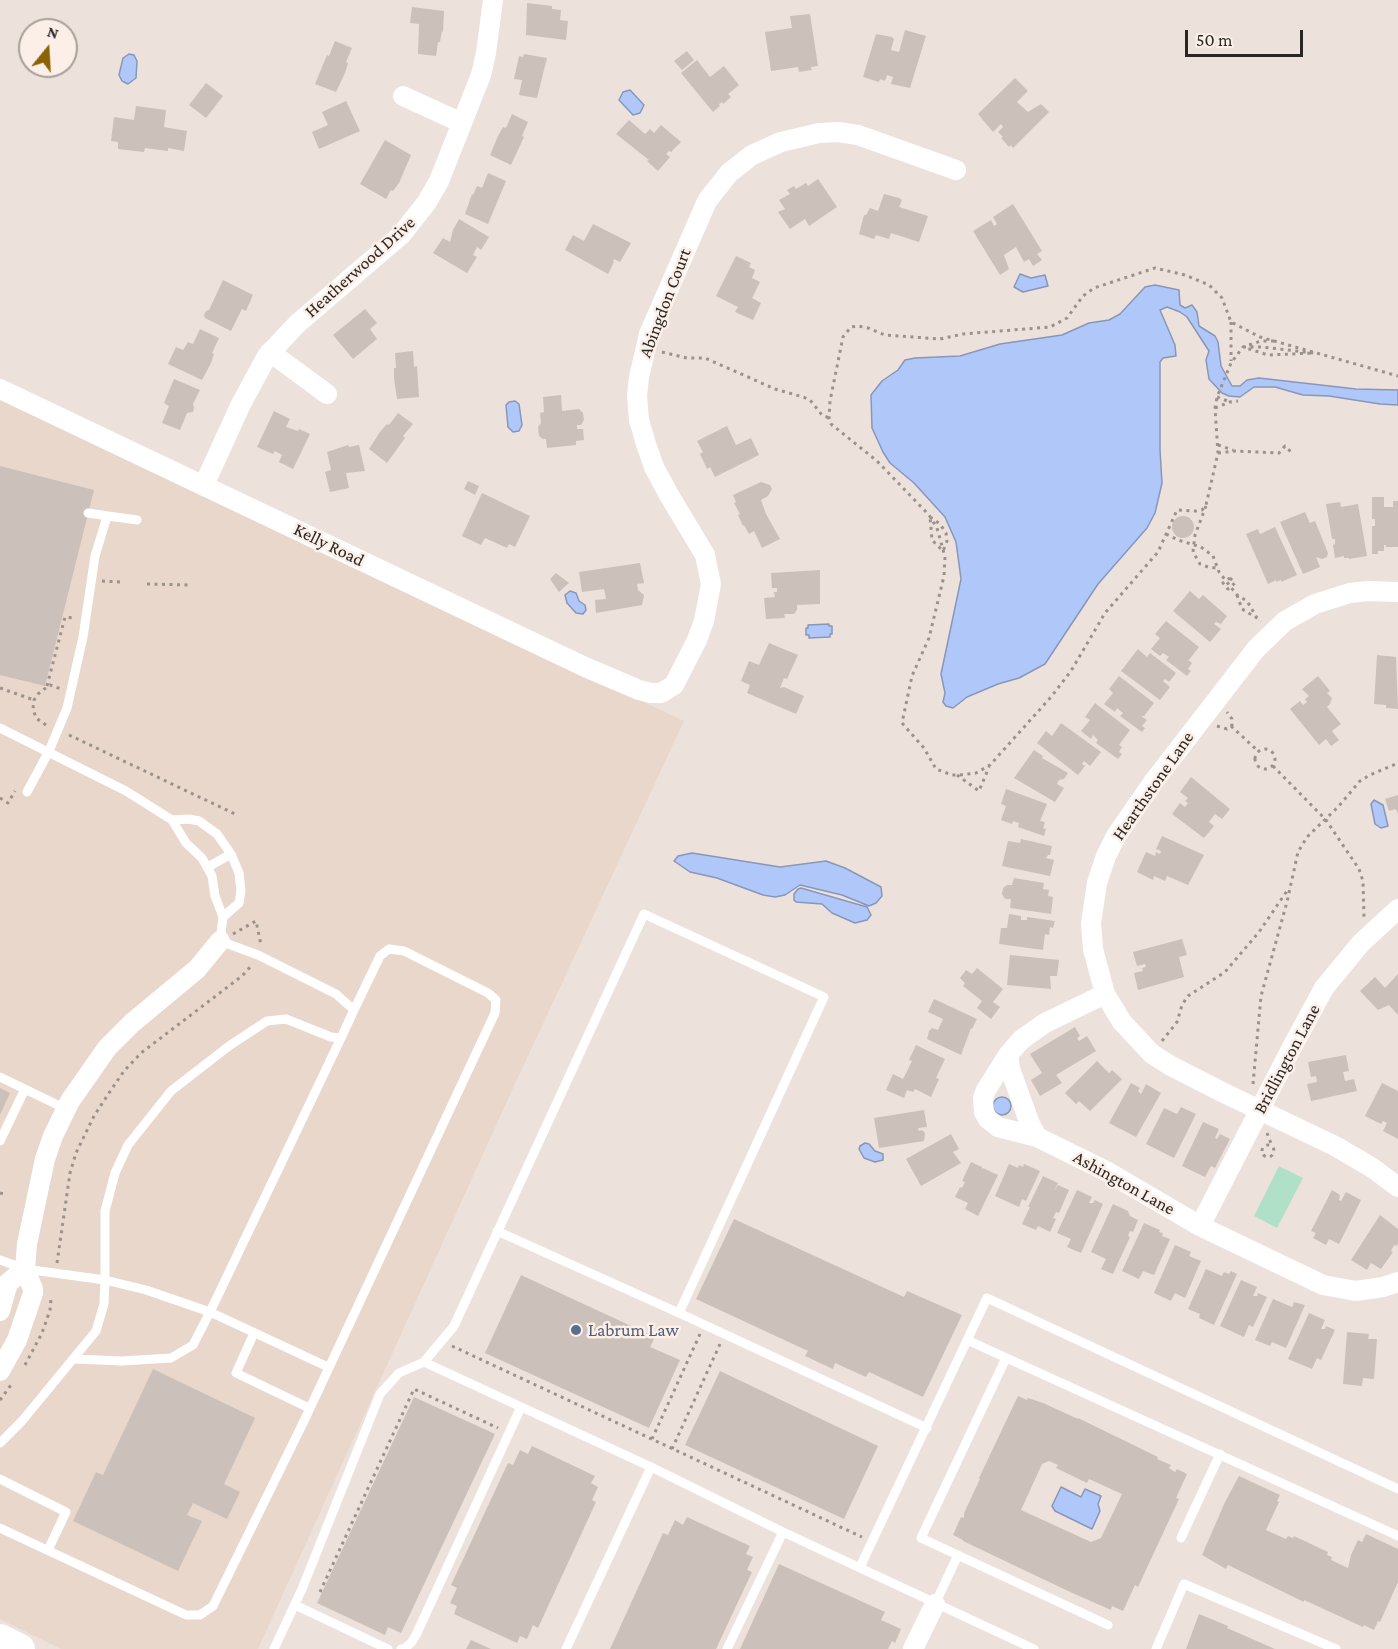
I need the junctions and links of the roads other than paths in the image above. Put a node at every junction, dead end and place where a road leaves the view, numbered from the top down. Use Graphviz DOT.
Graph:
graph roads {
  1 [pos="492,0"];
  2 [pos="403,96"];
  3 [pos="462,123"];
  4 [pos="956,170"];
  5 [pos="270,352"];
  6 [pos="0,389"];
  7 [pos="327,394"];
  8 [pos="204,485"];
  9 [pos="88,513"];
  10 [pos="108,516"];
  11 [pos="137,520"];
  12 [pos="1398,592"];
  13 [pos="661,693"];
  14 [pos="0,728"];
  15 [pos="49,751"];
  16 [pos="27,792"];
  17 [pos="172,820"];
  18 [pos="231,854"];
  19 [pos="208,867"];
  20 [pos="1398,909"];
  21 [pos="224,918"];
  22 [pos="220,940"];
  23 [pos="1105,994"];
  24 [pos="354,1010"];
  25 [pos="341,1038"];
  26 [pos="1008,1055"];
  27 [pos="0,1077"];
  28 [pos="25,1089"];
  29 [pos="66,1109"];
  30 [pos="1260,1109"];
  31 [pos="1037,1137"];
  32 [pos="0,1141"];
  33 [pos="1398,1187"];
  34 [pos="1200,1226"];
  35 [pos="498,1231"];
  36 [pos="0,1260"];
  37 [pos="25,1269"];
  38 [pos="105,1280"];
  39 [pos="1398,1282"];
  40 [pos="0,1311"];
  41 [pos="210,1312"];
  42 [pos="679,1313"];
  43 [pos="254,1333"];
  44 [pos="967,1340"];
  45 [pos="1006,1358"];
  46 [pos="74,1359"];
  47 [pos="424,1362"];
  48 [pos="328,1367"];
  49 [pos="0,1371"];
  50 [pos="521,1407"];
  51 [pos="309,1408"];
  52 [pos="927,1428"];
  53 [pos="0,1443"];
  54 [pos="1220,1454"];
  55 [pos="651,1467"];
  56 [pos="0,1479"];
  57 [pos="1398,1489"];
  58 [pos="0,1528"];
  59 [pos="783,1532"];
  60 [pos="1398,1536"];
  61 [pos="1181,1538"];
  62 [pos="48,1550"];
  63 [pos="958,1555"];
  64 [pos="860,1567"];
  65 [pos="935,1604"];
  66 [pos="295,1605"];
  67 [pos="1108,1624"];
  68 [pos="0,1639"];
  69 [pos="277,1648"];
  70 [pos="20,1649"];
  71 [pos="388,1649"];
  72 [pos="401,1649"];
  73 [pos="566,1649"];
  74 [pos="727,1649"];
  75 [pos="913,1649"];
  76 [pos="1034,1649"];
  77 [pos="1156,1649"];
  78 [pos="1336,1649"];
  1 -- 3 [label="street, Heatherwood Drive"];
  2 -- 3 [label="street"];
  3 -- 5 [label="street, Heatherwood Drive"];
  4 -- 13 [label="street, Abingdon Court"];
  5 -- 7 [label="street"];
  5 -- 8 [label="street, Heatherwood Drive"];
  6 -- 8 [label="street, Kelly Road"];
  8 -- 13 [label="street, Kelly Road"];
  9 -- 10 [label="lane"];
  10 -- 11 [label="lane"];
  10 -- 15 [label="lane"];
  12 -- 23 [label="street, Hearthstone Lane"];
  14 -- 15 [label="lane"];
  15 -- 16 [label="lane"];
  15 -- 17 [label="lane"];
  17 -- 18 [label="lane"];
  17 -- 19 [label="lane"];
  18 -- 19 [label="lane"];
  18 -- 21 [label="lane"];
  19 -- 21 [label="lane"];
  20 -- 30 [label="street, Bridlington Lane"];
  21 -- 22 [label="lane"];
  22 -- 24 [label="lane"];
  22 -- 29 [label="street"];
  23 -- 26 [label="street"];
  23 -- 30 [label="street, Hearthstone Lane"];
  24 -- 25 [label="lane"];
  24 -- 48 [label="lane"];
  25 -- 38 [label="lane"];
  25 -- 41 [label="lane"];
  26 -- 31 [label="street"];
  26 -- 31 [label="street, Ashington Lane"];
  27 -- 28 [label="lane"];
  28 -- 29 [label="lane"];
  28 -- 32 [label="lane"];
  29 -- 37 [label="street"];
  30 -- 33 [label="street, Hearthstone Lane"];
  30 -- 34 [label="street, Bridlington Lane"];
  31 -- 34 [label="street, Ashington Lane"];
  34 -- 39 [label="street, Ashington Lane"];
  35 -- 42 [label="lane"];
  35 -- 42 [label="lane"];
  35 -- 47 [label="lane"];
  36 -- 37 [label="lane"];
  37 -- 38 [label="lane"];
  37 -- 40 [label="street"];
  37 -- 49 [label="street"];
  38 -- 41 [label="lane"];
  38 -- 46 [label="lane"];
  41 -- 43 [label="lane"];
  41 -- 46 [label="lane"];
  42 -- 52 [label="lane"];
  43 -- 48 [label="lane"];
  43 -- 51 [label="lane"];
  44 -- 45 [label="lane"];
  44 -- 52 [label="lane"];
  44 -- 57 [label="lane"];
  45 -- 54 [label="lane"];
  45 -- 63 [label="lane"];
  46 -- 53 [label="lane"];
  47 -- 50 [label="lane"];
  47 -- 66 [label="lane"];
  48 -- 51 [label="lane"];
  50 -- 55 [label="lane"];
  50 -- 72 [label="lane"];
  51 -- 62 [label="lane"];
  52 -- 64 [label="lane"];
  54 -- 60 [label="lane"];
  54 -- 61 [label="lane"];
  55 -- 59 [label="lane"];
  55 -- 73 [label="lane"];
  56 -- 62 [label="lane"];
  58 -- 62 [label="lane"];
  59 -- 64 [label="lane"];
  59 -- 74 [label="lane"];
  63 -- 65 [label="lane"];
  63 -- 67 [label="lane"];
  64 -- 65 [label="lane"];
  65 -- 75 [label="street"];
  65 -- 76 [label="lane"];
  66 -- 69 [label="lane"];
  66 -- 71 [label="lane"];
  68 -- 70 [label="main road"];
  77 -- 78 [label="lane"];
}
